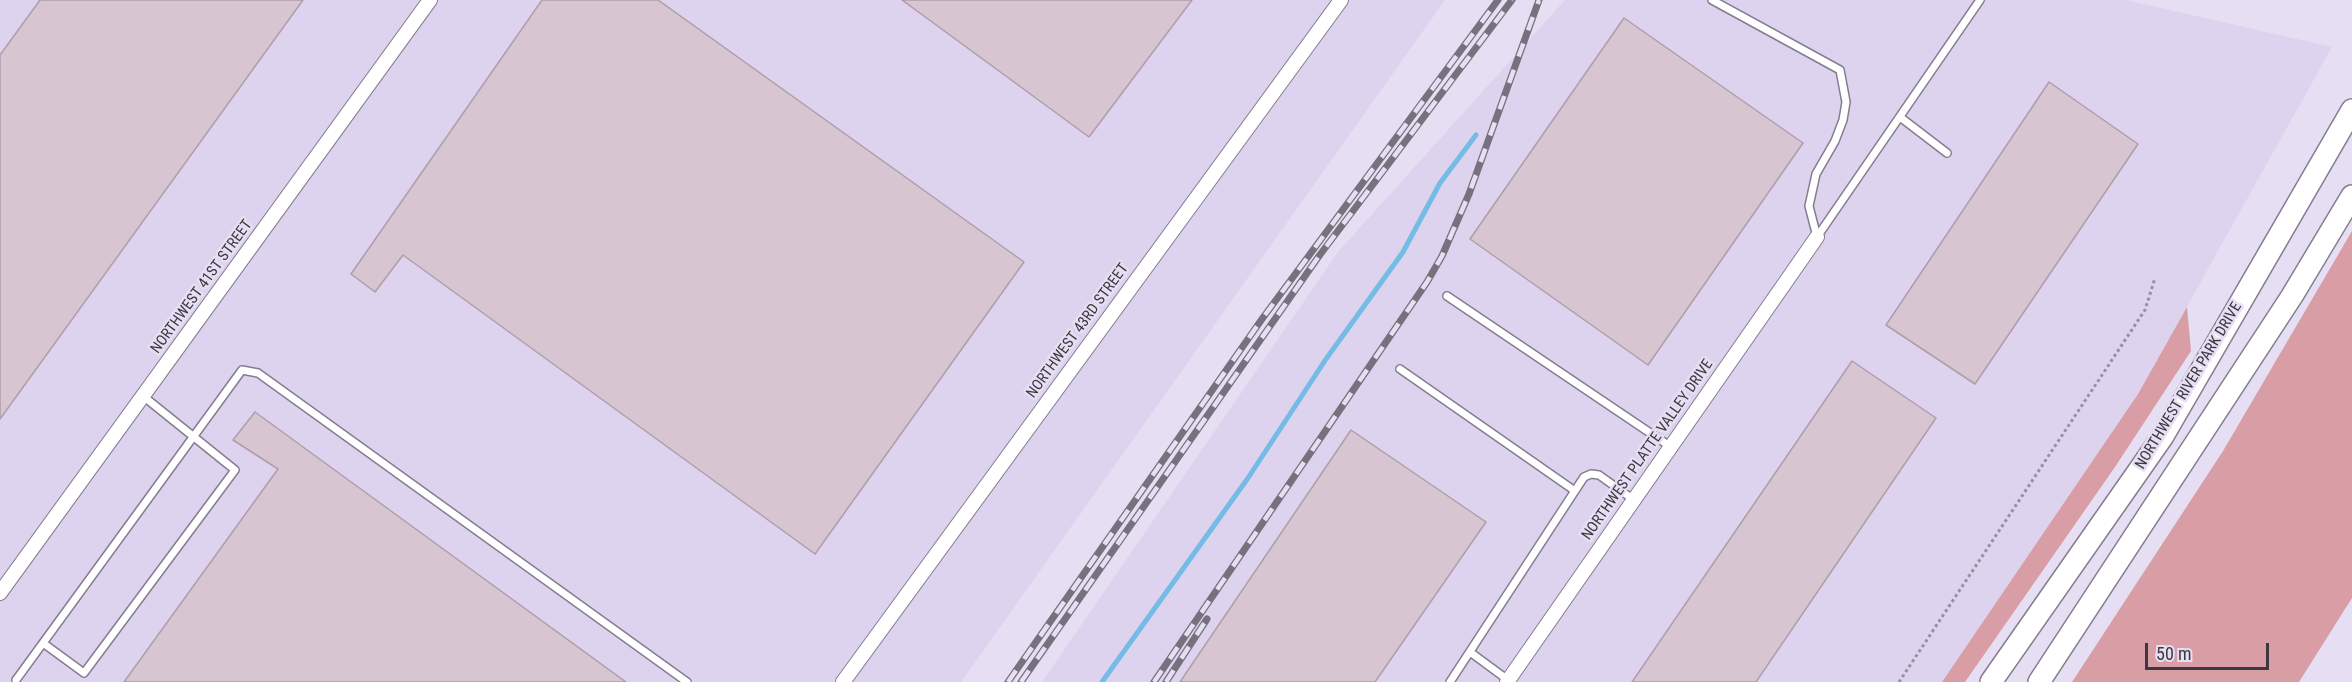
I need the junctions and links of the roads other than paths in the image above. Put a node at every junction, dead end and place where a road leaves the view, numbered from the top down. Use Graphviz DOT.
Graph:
graph roads {
  1 [pos="430,0"];
  2 [pos="1341,0"];
  3 [pos="1712,0"];
  4 [pos="1980,0"];
  5 [pos="2352,110"];
  6 [pos="1900,117"];
  7 [pos="1947,153"];
  8 [pos="2352,196"];
  9 [pos="1817,237"];
  10 [pos="1447,296"];
  11 [pos="1401,369"];
  12 [pos="143,396"];
  13 [pos="194,437"];
  14 [pos="1671,447"];
  15 [pos="1575,491"];
  16 [pos="1634,500"];
  17 [pos="0,592"];
  18 [pos="43,643"];
  19 [pos="1470,652"];
  20 [pos="16,680"];
  21 [pos="1507,681"];
  22 [pos="687,682"];
  23 [pos="843,682"];
  24 [pos="1450,682"];
  25 [pos="1991,682"];
  26 [pos="2039,682"];
  1 -- 12 [label="street, NORTHWEST 41ST STREET"];
  2 -- 23 [label="street, NORTHWEST 43RD STREET"];
  3 -- 9 [label="lane"];
  4 -- 6 [label="lane"];
  5 -- 25 [label="main road, NORTHWEST RIVER PARK DRIVE"];
  6 -- 7 [label="lane"];
  6 -- 9 [label="lane"];
  8 -- 26 [label="main road"];
  9 -- 14 [label="street, NORTHWEST PLATTE VALLEY DRIVE"];
  10 -- 14 [label="lane"];
  11 -- 15 [label="lane"];
  12 -- 13 [label="lane"];
  12 -- 17 [label="street, NORTHWEST 41ST STREET"];
  13 -- 18 [label="lane"];
  13 -- 18 [label="lane"];
  13 -- 22 [label="lane"];
  14 -- 16 [label="street, NORTHWEST PLATTE VALLEY DRIVE"];
  15 -- 16 [label="lane"];
  15 -- 19 [label="lane"];
  16 -- 21 [label="street, NORTHWEST PLATTE VALLEY DRIVE"];
  18 -- 20 [label="lane"];
  19 -- 21 [label="lane"];
  19 -- 24 [label="lane"];
}
